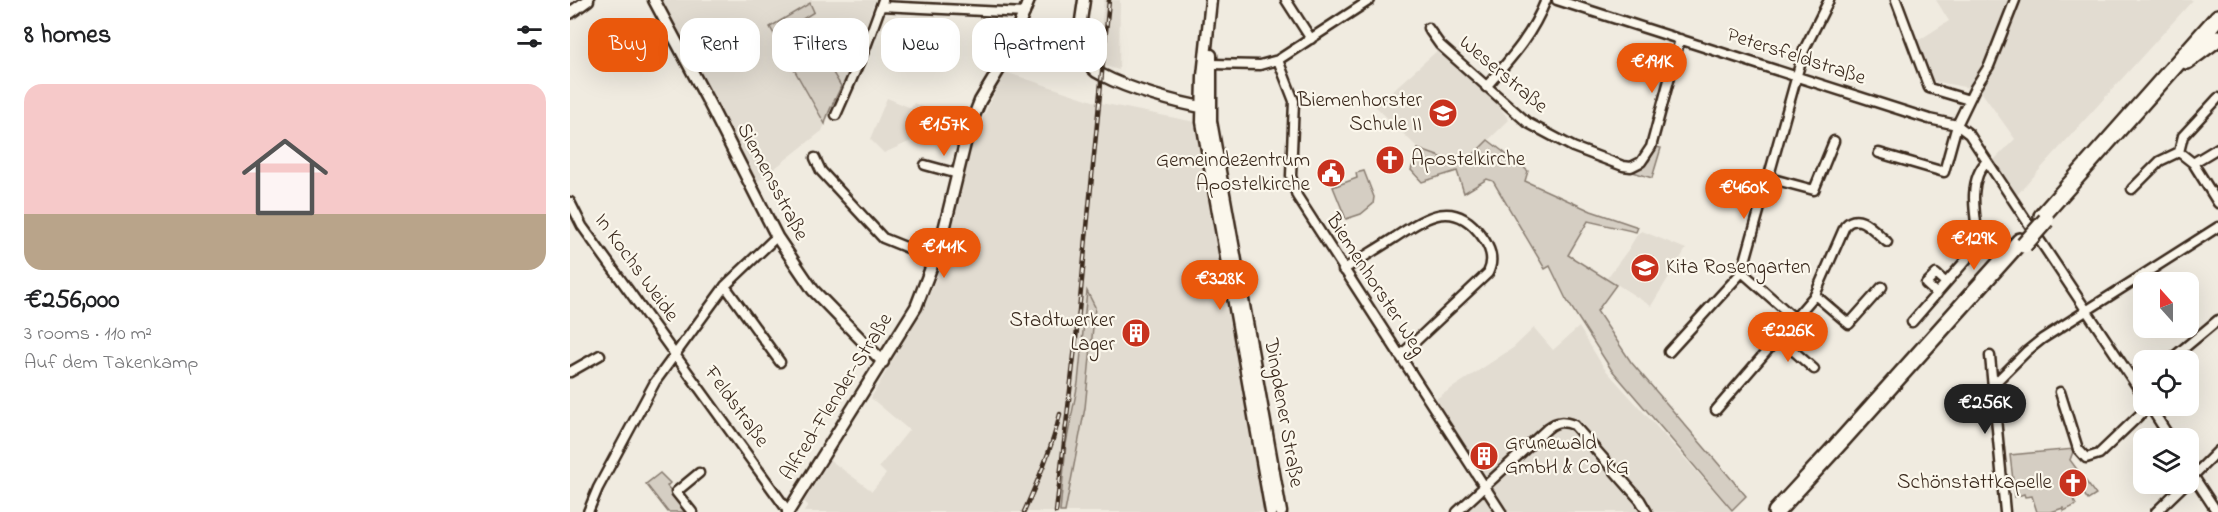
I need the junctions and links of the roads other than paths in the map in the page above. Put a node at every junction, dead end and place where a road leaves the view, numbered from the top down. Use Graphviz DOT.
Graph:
graph roads {
  1 [pos="588,0"];
  2 [pos="654,0"];
  3 [pos="1029,0"];
  4 [pos="1084,0"];
  5 [pos="1211,0"];
  6 [pos="1286,0"];
  7 [pos="1370,0"];
  8 [pos="1546,0"];
  9 [pos="1557,0"];
  10 [pos="1829,0"];
  11 [pos="1896,0"];
  12 [pos="2015,0"];
  13 [pos="882,3"];
  14 [pos="2218,4"];
  15 [pos="570,13"];
  16 [pos="1025,13"];
  17 [pos="2218,17"];
  18 [pos="1209,22"];
  19 [pos="2218,27"];
  20 [pos="1428,28"];
  21 [pos="2218,38"];
  22 [pos="1311,39"];
  23 [pos="1680,39"];
  24 [pos="1278,60"];
  25 [pos="2180,63"];
  26 [pos="1211,64"];
  27 [pos="1796,76"];
  28 [pos="1486,87"];
  29 [pos="2218,98"];
  30 [pos="1969,100"];
  31 [pos="1206,108"];
  32 [pos="836,115"];
  33 [pos="1957,125"];
  34 [pos="1834,141"];
  35 [pos="2218,148"];
  36 [pos="2179,152"];
  37 [pos="1879,153"];
  38 [pos="815,158"];
  39 [pos="1987,160"];
  40 [pos="2193,163"];
  41 [pos="925,165"];
  42 [pos="958,174"];
  43 [pos="1769,178"];
  44 [pos="2132,189"];
  45 [pos="570,202"];
  46 [pos="2218,203"];
  47 [pos="2218,226"];
  48 [pos="772,241"];
  49 [pos="1887,242"];
  50 [pos="2022,243"];
  51 [pos="935,259"];
  52 [pos="1343,270"];
  53 [pos="1742,272"];
  54 [pos="1946,283"];
  55 [pos="725,286"];
  56 [pos="1882,287"];
  57 [pos="1937,294"];
  58 [pos="1815,295"];
  59 [pos="2086,312"];
  60 [pos="1796,319"];
  61 [pos="2218,320"];
  62 [pos="1912,322"];
  63 [pos="1779,338"];
  64 [pos="2182,350"];
  65 [pos="1669,352"];
  66 [pos="675,353"];
  67 [pos="600,355"];
  68 [pos="1400,356"];
  69 [pos="1990,356"];
  70 [pos="780,362"];
  71 [pos="883,362"];
  72 [pos="1814,369"];
  73 [pos="570,372"];
  74 [pos="2133,377"];
  75 [pos="1993,385"];
  76 [pos="2060,392"];
  77 [pos="1716,410"];
  78 [pos="2138,416"];
  79 [pos="2218,451"];
  80 [pos="1262,464"];
  81 [pos="2199,468"];
  82 [pos="699,473"];
  83 [pos="1484,487"];
  84 [pos="2199,490"];
  85 [pos="2173,494"];
  86 [pos="588,512"];
  87 [pos="692,512"];
  88 [pos="788,512"];
  89 [pos="1271,512"];
  90 [pos="1280,512"];
  91 [pos="1457,512"];
  92 [pos="1501,512"];
  93 [pos="1647,512"];
  94 [pos="1776,512"];
  95 [pos="1784,512"];
  96 [pos="2006,512"];
  97 [pos="2156,512"];
  98 [pos="2217,512"];
  1 -- 15 [label="main road"];
  2 -- 71 [label="main road, Siemensstraße"];
  3 -- 16 [label="main road, Alfred-Flender-Straße"];
  4 -- 31 [label="main road"];
  5 -- 18 [label="main road"];
  6 -- 22 [label="street"];
  7 -- 22 [label="street"];
  8 -- 28 [label="street"];
  9 -- 23 [label="street, Petersfeldstraße"];
  10 -- 27 [label="street"];
  11 -- 30 [label="street"];
  12 -- 30 [label="street"];
  13 -- 16 [label="street"];
  13 -- 32 [label="street"];
  14 -- 25 [label="highway"];
  16 -- 42 [label="main road, Alfred-Flender-Straße"];
  17 -- 25 [label="highway"];
  18 -- 26 [label="main road"];
  18 -- 31 [label="main road"];
  19 -- 25 [label="highway"];
  20 -- 28 [label="street, Weserstraße"];
  21 -- 25 [label="highway"];
  22 -- 24 [label="street"];
  23 -- 27 [label="street, Petersfeldstraße"];
  23 -- 28 [label="street, Weserstraße"];
  24 -- 26 [label="street"];
  24 -- 52 [label="street, Biemenhorster Weg"];
  25 -- 50 [label="highway"];
  26 -- 31 [label="main road"];
  27 -- 33 [label="street, Petersfeldstraße"];
  27 -- 43 [label="street"];
  29 -- 36 [label="street"];
  30 -- 33 [label="street"];
  31 -- 80 [label="main road, Dingdener Straße"];
  31 -- 90 [label="main road, Dingdener Straße"];
  33 -- 37 [label="street"];
  33 -- 39 [label="street"];
  34 -- 43 [label="street"];
  35 -- 40 [label="street"];
  36 -- 40 [label="street"];
  36 -- 44 [label="street"];
  38 -- 51 [label="street"];
  39 -- 54 [label="street"];
  39 -- 59 [label="street"];
  40 -- 46 [label="street"];
  41 -- 42 [label="street"];
  42 -- 51 [label="main road, Alfred-Flender-Straße"];
  43 -- 53 [label="street"];
  45 -- 66 [label="street, In Kochs Weide"];
  47 -- 59 [label="street"];
  48 -- 55 [label="street"];
  49 -- 58 [label="street"];
  50 -- 94 [label="highway"];
  50 -- 95 [label="highway"];
  51 -- 71 [label="main road, Alfred-Flender-Straße"];
  52 -- 68 [label="street, Biemenhorster Weg"];
  52 -- 68 [label="street"];
  53 -- 60 [label="street"];
  53 -- 65 [label="street"];
  54 -- 57 [label="street"];
  54 -- 57 [label="street"];
  55 -- 66 [label="street"];
  55 -- 70 [label="street"];
  56 -- 58 [label="street"];
  57 -- 62 [label="street"];
  58 -- 60 [label="street"];
  59 -- 74 [label="street"];
  59 -- 75 [label="street"];
  60 -- 63 [label="street"];
  61 -- 64 [label="street"];
  63 -- 72 [label="street"];
  63 -- 77 [label="street"];
  66 -- 86 [label="street"];
  66 -- 88 [label="street, Feldstraße"];
  67 -- 73 [label="street"];
  68 -- 83 [label="street, Biemenhorster Weg"];
  69 -- 75 [label="street"];
  71 -- 88 [label="main road, Alfred-Flender-Straße"];
  75 -- 96 [label="street"];
  76 -- 78 [label="street"];
  79 -- 81 [label="street"];
  80 -- 89 [label="main road, Dingdener Straße"];
  80 -- 90 [label="main road, Dingdener Straße"];
  82 -- 87 [label="street"];
  83 -- 91 [label="street"];
  83 -- 92 [label="street, Biemenhorster Weg"];
  83 -- 93 [label="street"];
  84 -- 98 [label="street"];
  85 -- 97 [label="street"];
}
